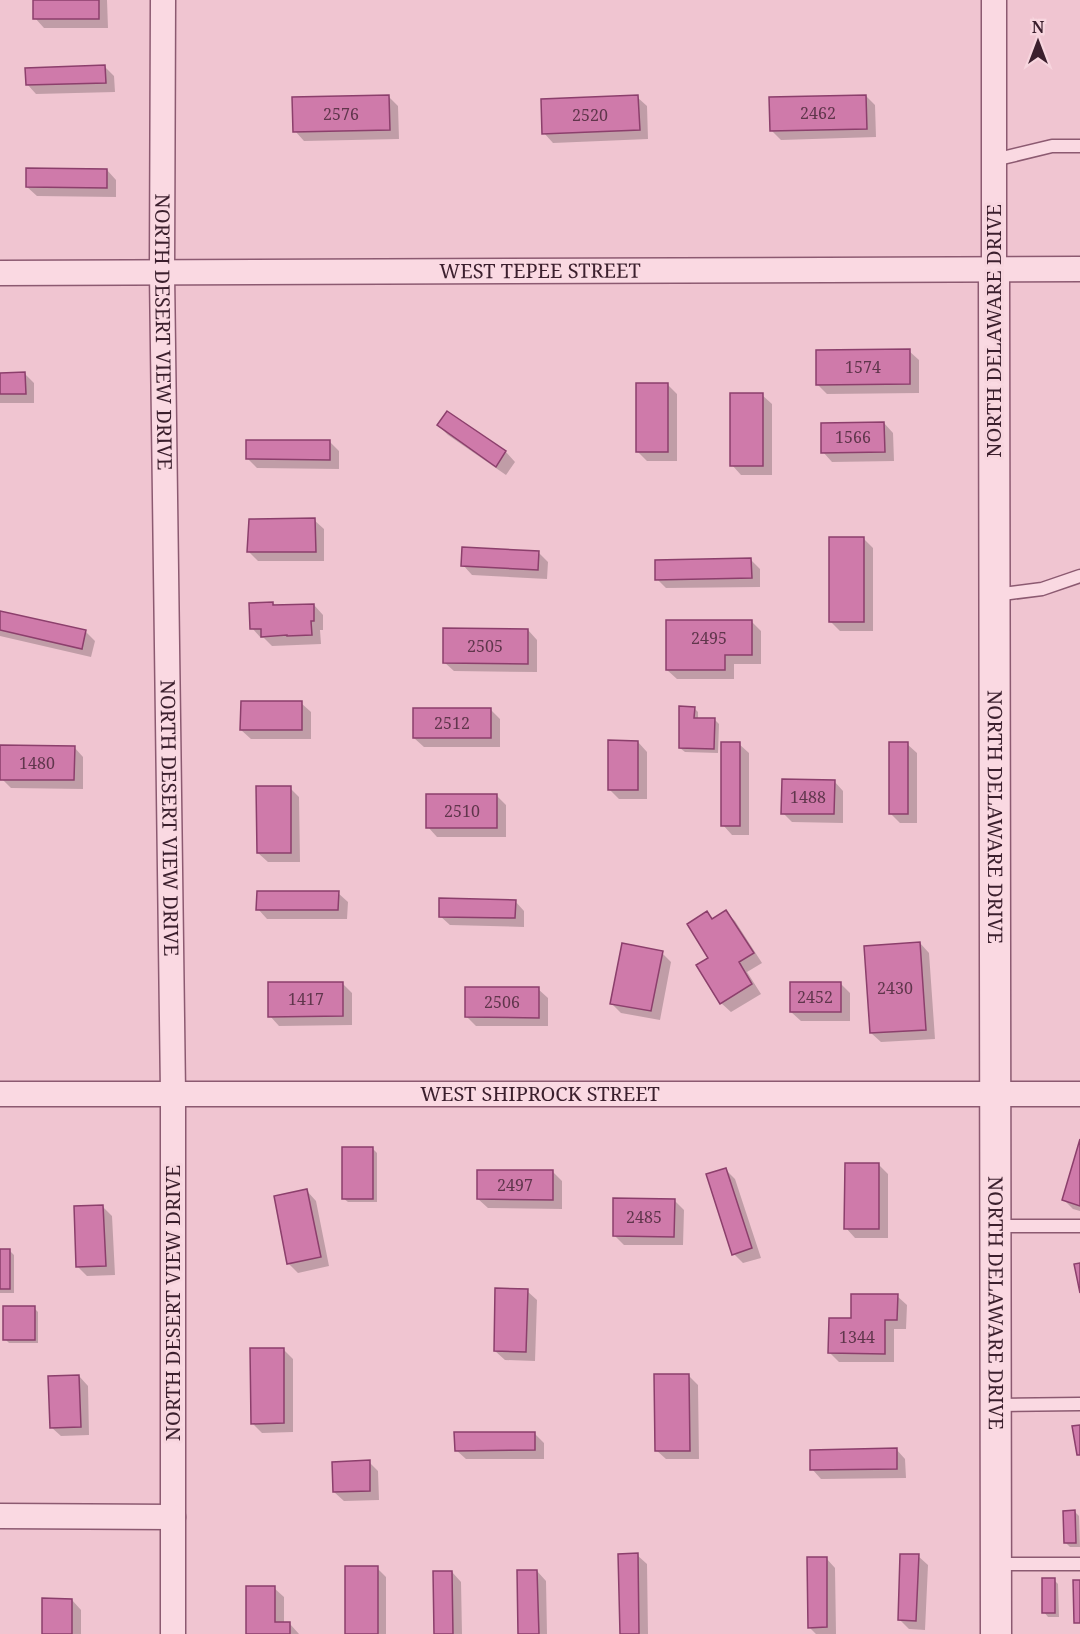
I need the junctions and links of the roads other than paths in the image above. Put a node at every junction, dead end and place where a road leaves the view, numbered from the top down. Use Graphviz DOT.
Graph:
graph roads {
  1 [pos="163,0"];
  2 [pos="994,0"];
  3 [pos="1080,146"];
  4 [pos="994,160"];
  5 [pos="994,269"];
  6 [pos="1080,269"];
  7 [pos="0,273"];
  8 [pos="162,273"];
  9 [pos="1080,576"];
  10 [pos="995,595"];
  11 [pos="173,1093"];
  12 [pos="996,1093"];
  13 [pos="0,1094"];
  14 [pos="1080,1094"];
  15 [pos="995,1226"];
  16 [pos="1080,1226"];
  17 [pos="1080,1404"];
  18 [pos="996,1405"];
  19 [pos="0,1516"];
  20 [pos="173,1517"];
  21 [pos="996,1564"];
  22 [pos="1080,1564"];
  23 [pos="173,1634"];
  24 [pos="996,1634"];
  1 -- 8 [label="street, NORTH DESERT VIEW DRIVE"];
  2 -- 4 [label="street, NORTH DELAWARE DRIVE"];
  3 -- 4 [label="lane"];
  4 -- 5 [label="street, NORTH DELAWARE DRIVE"];
  5 -- 6 [label="street, WEST TEPEE STREET"];
  5 -- 8 [label="street, WEST TEPEE STREET"];
  5 -- 10 [label="street, NORTH DELAWARE DRIVE"];
  7 -- 8 [label="street, WEST TEPEE STREET"];
  8 -- 11 [label="street, NORTH DESERT VIEW DRIVE"];
  9 -- 10 [label="lane"];
  10 -- 12 [label="street, NORTH DELAWARE DRIVE"];
  11 -- 12 [label="street, WEST SHIPROCK STREET"];
  11 -- 13 [label="street, WEST SHIPROCK STREET"];
  11 -- 20 [label="street, NORTH DESERT VIEW DRIVE"];
  12 -- 14 [label="street, WEST SHIPROCK STREET"];
  12 -- 15 [label="street, NORTH DELAWARE DRIVE"];
  15 -- 16 [label="lane"];
  15 -- 18 [label="street, NORTH DELAWARE DRIVE"];
  17 -- 18 [label="lane"];
  18 -- 21 [label="street, NORTH DELAWARE DRIVE"];
  19 -- 20 [label="street"];
  20 -- 23 [label="street, NORTH DESERT VIEW DRIVE"];
  21 -- 22 [label="lane"];
  21 -- 24 [label="street, NORTH DELAWARE DRIVE"];
}
